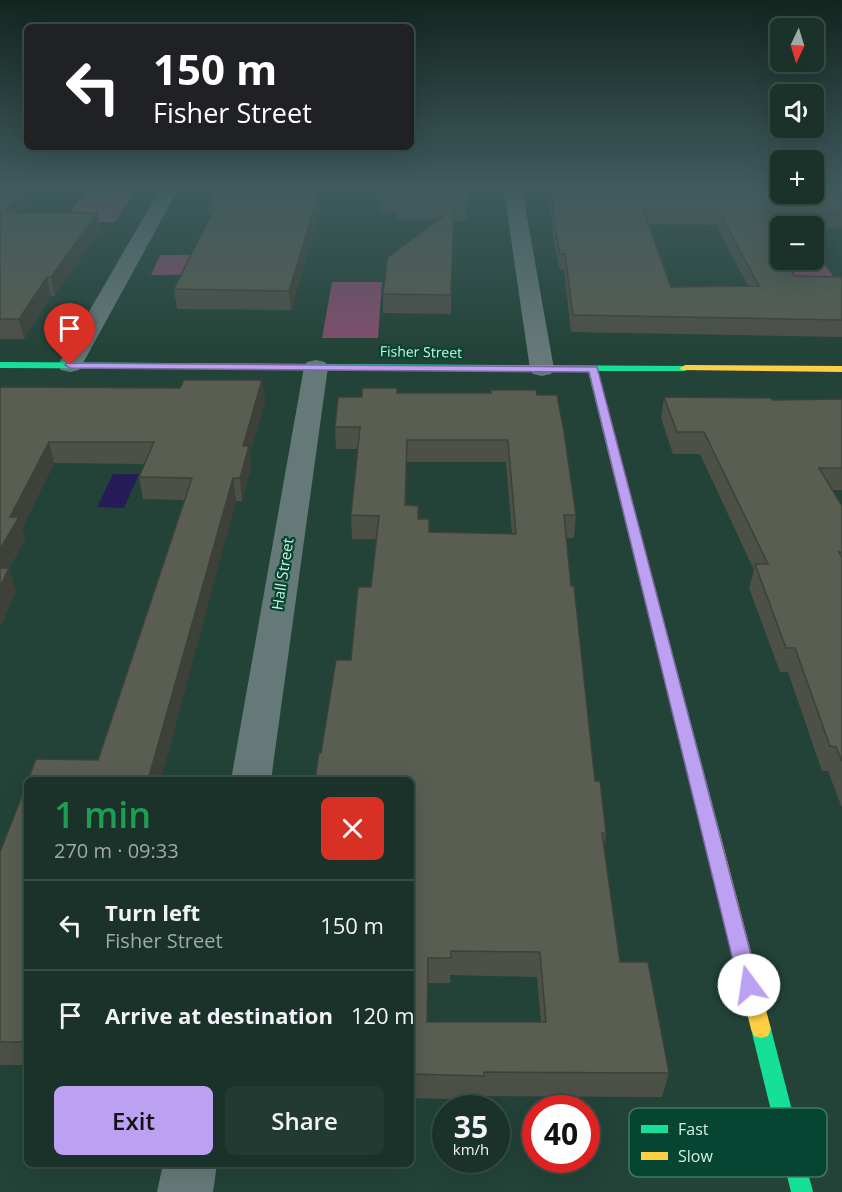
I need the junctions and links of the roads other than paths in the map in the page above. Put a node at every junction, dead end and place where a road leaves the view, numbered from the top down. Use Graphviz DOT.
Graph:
graph roads {
  1 [pos="141,240"];
  2 [pos="521,240"];
  3 [pos="0,365"];
  4 [pos="70,365"];
  5 [pos="316,367"];
  6 [pos="542,369"];
  7 [pos="593,369"];
  8 [pos="842,369"];
  9 [pos="251,777"];
  10 [pos="781,1108"];
  11 [pos="189,1167"];
  12 [pos="798,1177"];
  13 [pos="185,1192"];
  14 [pos="802,1192"];
  1 -- 4 [label="street"];
  2 -- 6 [label="street"];
  3 -- 4 [label="street, Fisher Street"];
  4 -- 5 [label="street, Fisher Street"];
  5 -- 6 [label="street, Fisher Street"];
  5 -- 9 [label="street, Hall Street"];
  6 -- 7 [label="street, Fisher Street"];
  7 -- 8 [label="street, Fisher Street"];
  7 -- 10 [label="street"];
  11 -- 13 [label="street"];
  12 -- 14 [label="street"];
}
